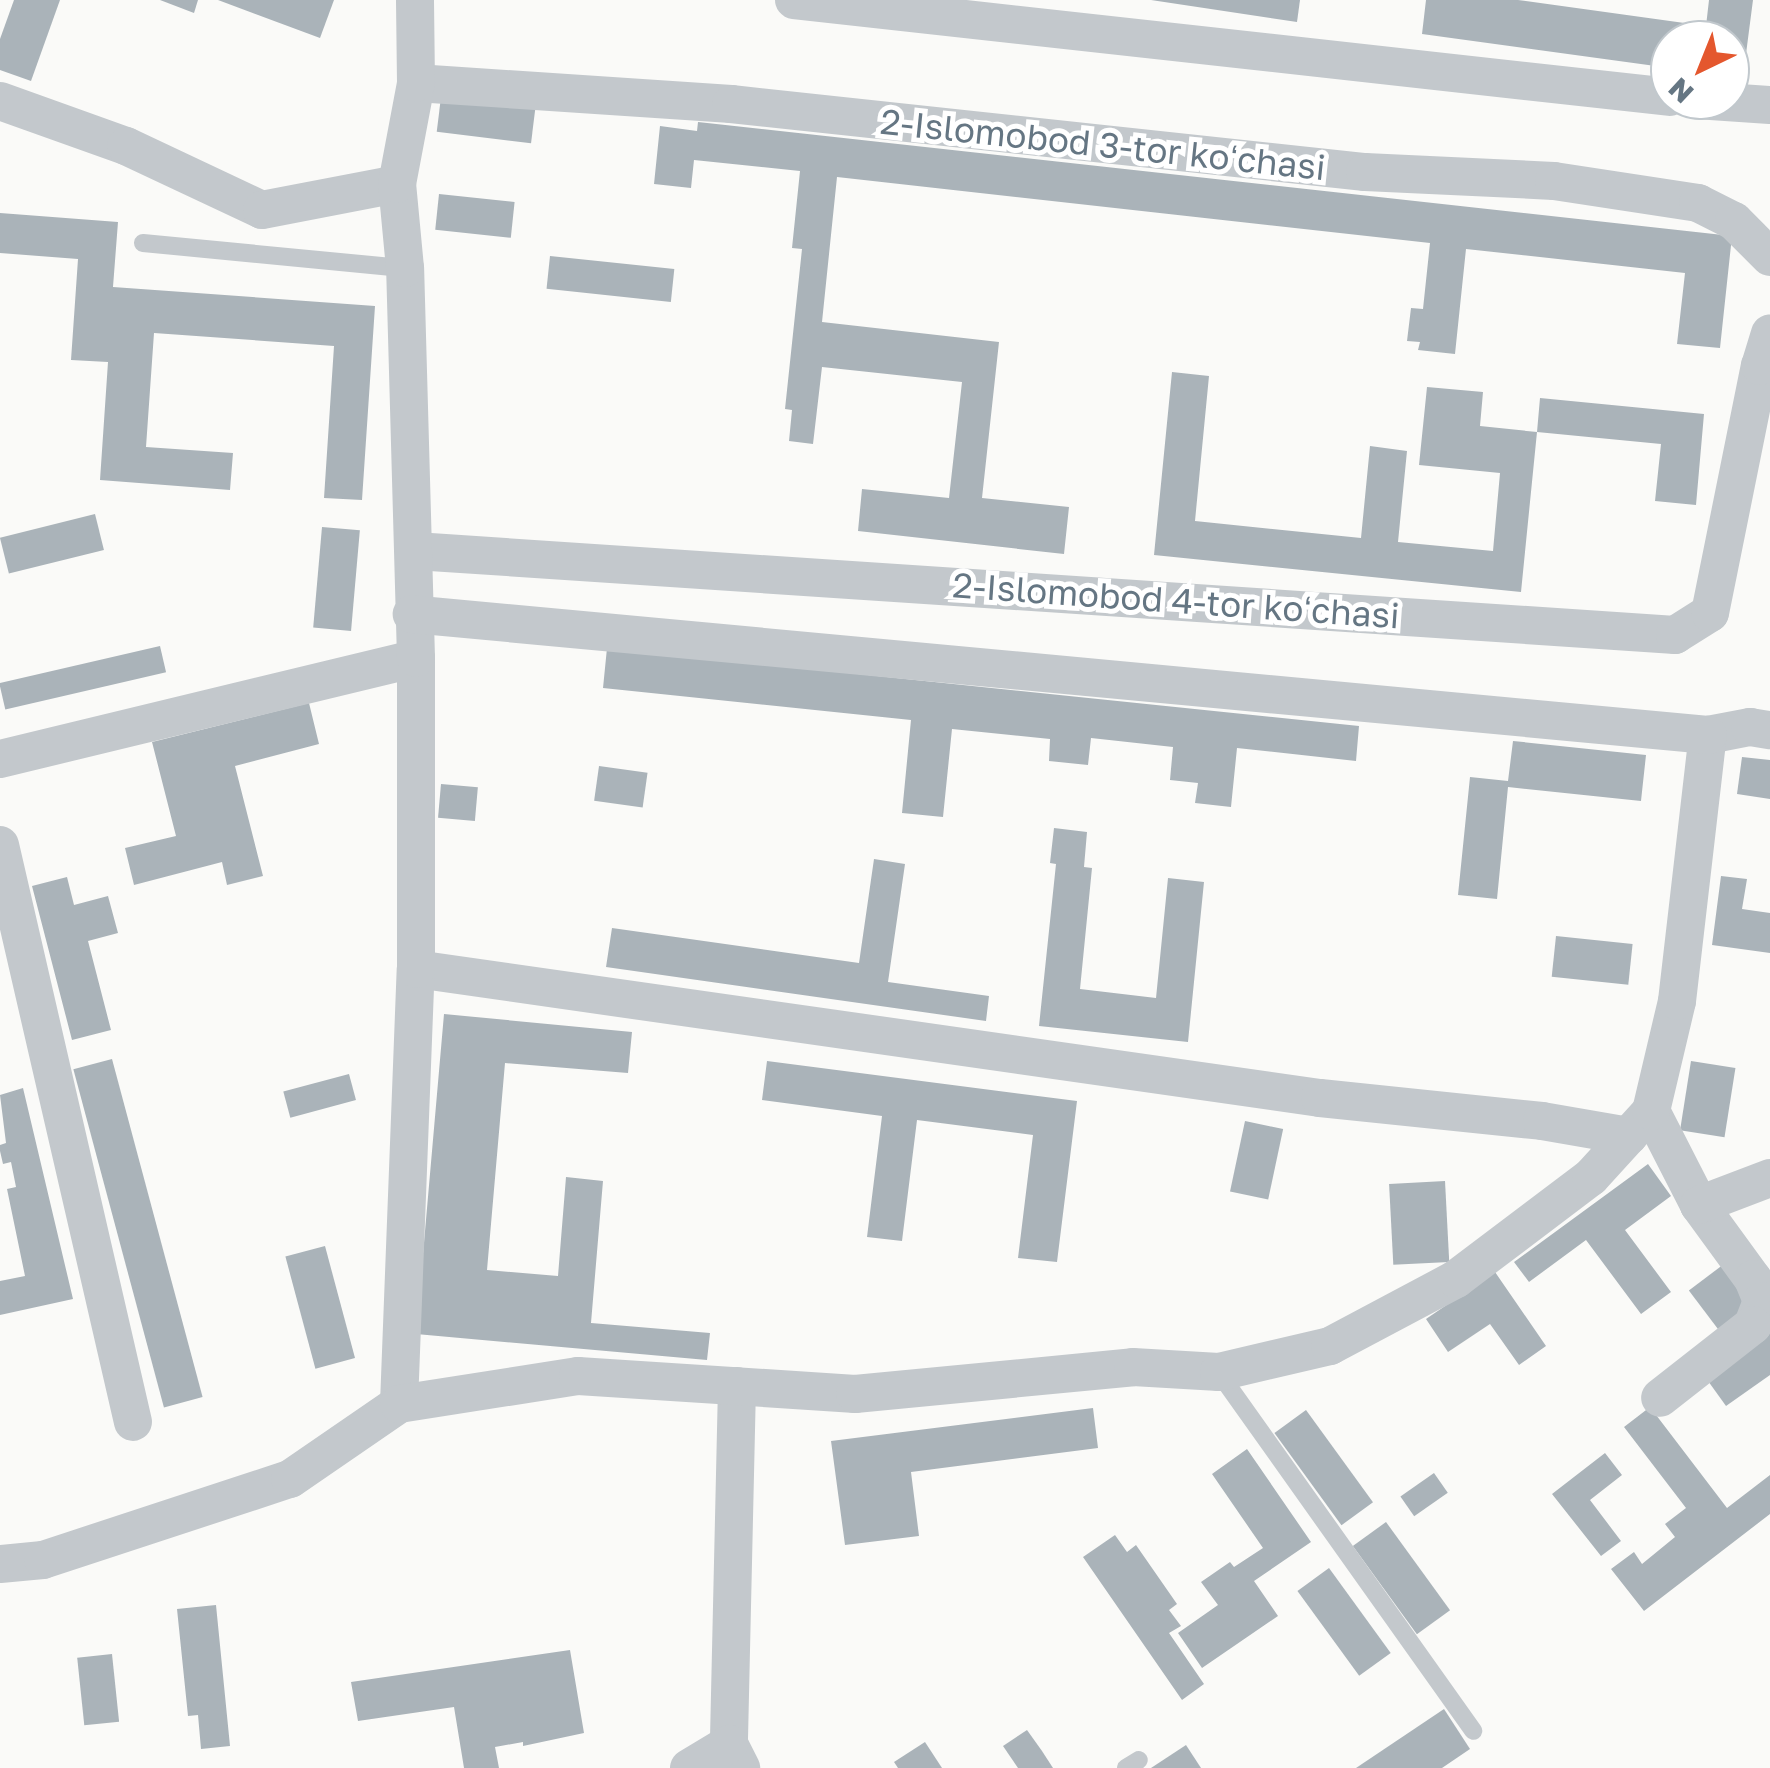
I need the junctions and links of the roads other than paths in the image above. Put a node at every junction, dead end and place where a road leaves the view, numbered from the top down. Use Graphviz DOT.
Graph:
graph roads {
  1 [pos="414,0"];
  2 [pos="794,0"];
  3 [pos="416,83"];
  4 [pos="1650,95"];
  5 [pos="0,101"];
  6 [pos="398,184"];
  7 [pos="143,243"];
  8 [pos="1770,257"];
  9 [pos="405,268"];
  10 [pos="1770,334"];
  11 [pos="415,551"];
  12 [pos="412,614"];
  13 [pos="416,658"];
  14 [pos="1770,730"];
  15 [pos="1708,735"];
  16 [pos="0,759"];
  17 [pos="0,844"];
  18 [pos="416,968"];
  19 [pos="1647,1110"];
  20 [pos="1770,1178"];
  21 [pos="1698,1205"];
  22 [pos="1219,1372"];
  23 [pos="738,1386"];
  24 [pos="1660,1398"];
  25 [pos="399,1404"];
  26 [pos="133,1422"];
  27 [pos="0,1564"];
  28 [pos="1473,1731"];
  29 [pos="735,1756"];
  30 [pos="689,1768"];
  1 -- 3 [label="street"];
  2 -- 4 [label="street"];
  3 -- 6 [label="street"];
  3 -- 8 [label="street, 2-Islomobod 3-tor koʻchasi"];
  5 -- 6 [label="street"];
  6 -- 9 [label="street"];
  7 -- 9 [label="lane"];
  9 -- 11 [label="street"];
  10 -- 11 [label="street, 2-Islomobod 4-tor koʻchasi"];
  11 -- 12 [label="street"];
  12 -- 13 [label="street"];
  12 -- 15 [label="street"];
  13 -- 16 [label="street"];
  13 -- 18 [label="street"];
  14 -- 15 [label="street"];
  15 -- 19 [label="street"];
  17 -- 26 [label="street"];
  18 -- 19 [label="street"];
  18 -- 25 [label="street"];
  19 -- 21 [label="street"];
  19 -- 22 [label="street"];
  20 -- 21 [label="street"];
  21 -- 24 [label="street"];
  22 -- 23 [label="street"];
  22 -- 28 [label="lane"];
  23 -- 25 [label="street"];
  23 -- 29 [label="street"];
  25 -- 27 [label="street"];
  29 -- 30 [label="street"];
}
